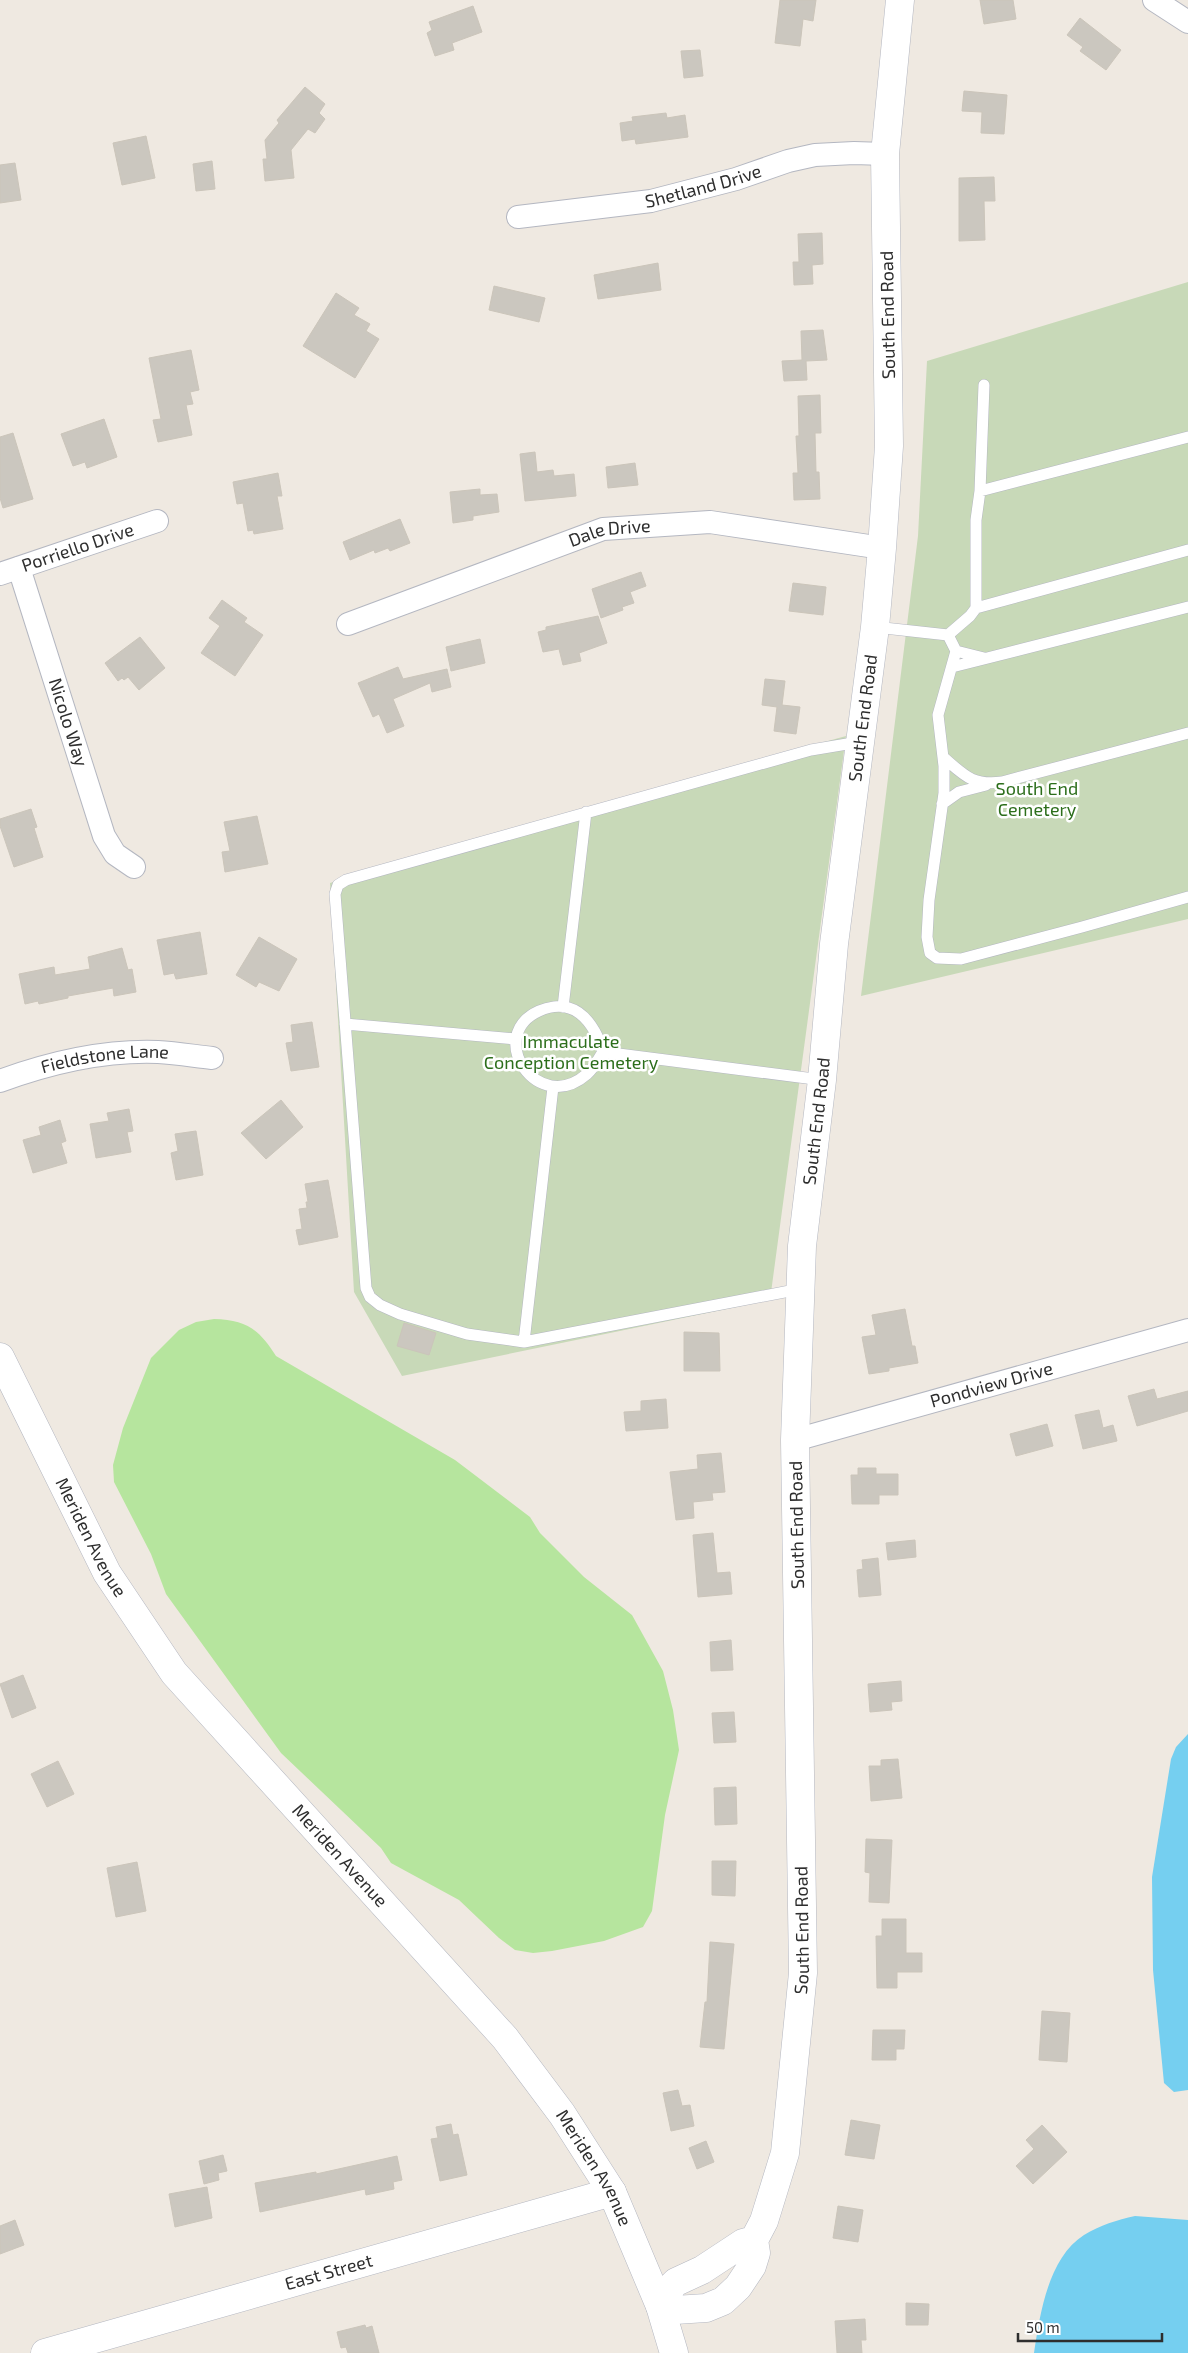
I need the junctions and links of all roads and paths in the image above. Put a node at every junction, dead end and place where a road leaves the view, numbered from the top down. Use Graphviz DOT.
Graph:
graph roads {
  1 [pos="900,0"];
  2 [pos="1154,0"];
  3 [pos="1188,22"];
  4 [pos="885,154"];
  5 [pos="518,217"];
  6 [pos="984,385"];
  7 [pos="1188,437"];
  8 [pos="980,491"];
  9 [pos="157,521"];
  10 [pos="882,548"];
  11 [pos="1188,550"];
  12 [pos="9,571"];
  13 [pos="1188,607"];
  14 [pos="976,608"];
  15 [pos="348,624"];
  16 [pos="874,627"];
  17 [pos="948,635"];
  18 [pos="956,651"];
  19 [pos="985,658"];
  20 [pos="952,667"];
  21 [pos="1188,733"];
  22 [pos="859,742"];
  23 [pos="943,757"];
  24 [pos="988,784"];
  25 [pos="942,804"];
  26 [pos="586,812"];
  27 [pos="134,868"];
  28 [pos="1188,897"];
  29 [pos="563,1007"];
  30 [pos="345,1024"];
  31 [pos="516,1039"];
  32 [pos="603,1052"];
  33 [pos="212,1058"];
  34 [pos="822,1080"];
  35 [pos="0,1081"];
  36 [pos="553,1087"];
  37 [pos="800,1289"];
  38 [pos="1188,1330"];
  39 [pos="524,1342"];
  40 [pos="0,1356"];
  41 [pos="795,1440"];
  42 [pos="612,2192"];
  43 [pos="754,2240"];
  44 [pos="660,2306"];
  45 [pos="46,2353"];
  46 [pos="674,2353"];
  1 -- 4 [label="street, South End Road"];
  2 -- 3 [label="street"];
  4 -- 5 [label="street, Shetland Drive"];
  4 -- 10 [label="street, South End Road"];
  6 -- 8 [label="lane"];
  7 -- 8 [label="lane"];
  8 -- 14 [label="lane"];
  9 -- 12 [label="street, Porriello Drive"];
  10 -- 15 [label="street, Dale Drive"];
  10 -- 16 [label="street, South End Road"];
  11 -- 14 [label="lane"];
  12 -- 27 [label="street, Nicolo Way"];
  13 -- 19 [label="lane"];
  14 -- 17 [label="lane"];
  16 -- 17 [label="lane"];
  16 -- 22 [label="street, South End Road"];
  17 -- 18 [label="lane"];
  18 -- 19 [label="lane"];
  18 -- 20 [label="lane"];
  19 -- 20 [label="lane"];
  20 -- 23 [label="lane"];
  21 -- 24 [label="lane"];
  22 -- 26 [label="lane"];
  22 -- 34 [label="street, South End Road"];
  23 -- 24 [label="lane"];
  23 -- 25 [label="lane"];
  24 -- 25 [label="lane"];
  25 -- 28 [label="lane"];
  26 -- 29 [label="lane"];
  26 -- 30 [label="lane"];
  29 -- 31 [label="lane"];
  29 -- 32 [label="lane"];
  30 -- 31 [label="lane"];
  30 -- 39 [label="lane"];
  31 -- 36 [label="lane"];
  32 -- 34 [label="lane"];
  32 -- 36 [label="lane"];
  33 -- 35 [label="street, Fieldstone Lane"];
  34 -- 37 [label="street, South End Road"];
  36 -- 39 [label="lane"];
  37 -- 39 [label="lane"];
  37 -- 41 [label="street, South End Road"];
  38 -- 41 [label="street, Pondview Drive"];
  40 -- 42 [label="street, Meriden Avenue"];
  41 -- 43 [label="street, South End Road"];
  42 -- 44 [label="street, Meriden Avenue"];
  42 -- 45 [label="street, East Street"];
  43 -- 44 [label="street"];
  43 -- 44 [label="street, South End Road"];
  44 -- 46 [label="street, Meriden Avenue"];
}
